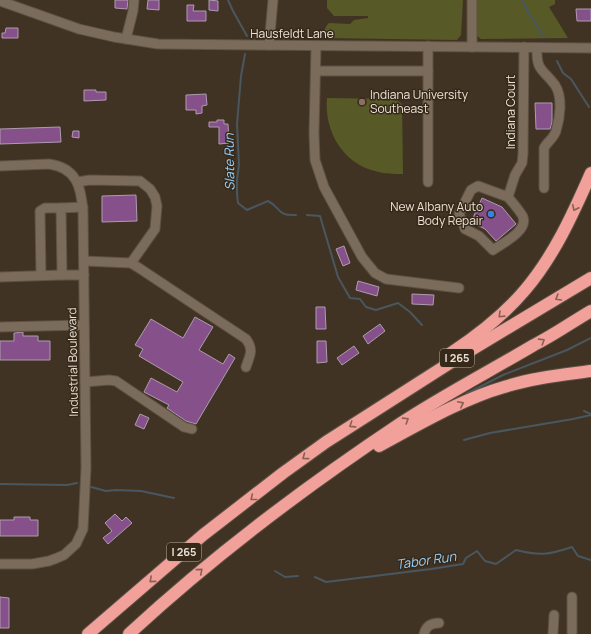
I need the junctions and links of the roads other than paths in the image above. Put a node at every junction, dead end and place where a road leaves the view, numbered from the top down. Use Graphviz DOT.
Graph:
graph roads {
  1 [pos="0,0"];
  2 [pos="134,0"];
  3 [pos="273,0"];
  4 [pos="472,0"];
  5 [pos="126,39"];
  6 [pos="269,45"];
  7 [pos="316,46"];
  8 [pos="428,46"];
  9 [pos="472,47"];
  10 [pos="524,47"];
  11 [pos="537,48"];
  12 [pos="591,48"];
  13 [pos="316,71"];
  14 [pos="428,71"];
  15 [pos="0,166"];
  16 [pos="591,173"];
  17 [pos="77,182"];
  18 [pos="428,182"];
  19 [pos="544,188"];
  20 [pos="508,197"];
  21 [pos="83,207"];
  22 [pos="61,208"];
  23 [pos="84,261"];
  24 [pos="131,263"];
  25 [pos="41,275"];
  26 [pos="62,275"];
  27 [pos="84,275"];
  28 [pos="0,277"];
  29 [pos="591,278"];
  30 [pos="459,288"];
  31 [pos="591,311"];
  32 [pos="84,325"];
  33 [pos="0,327"];
  34 [pos="246,367"];
  35 [pos="591,371"];
  36 [pos="84,382"];
  37 [pos="369,414"];
  38 [pos="192,429"];
  39 [pos="327,474"];
  40 [pos="0,564"];
  41 [pos="572,597"];
  42 [pos="554,616"];
  43 [pos="439,623"];
  44 [pos="88,634"];
  45 [pos="128,634"];
  46 [pos="424,634"];
  47 [pos="553,634"];
  48 [pos="572,634"];
  1 -- 5 [label="street, Hausfeldt Lane"];
  2 -- 5 [label="street"];
  3 -- 6 [label="street"];
  4 -- 9 [label="street"];
  5 -- 6 [label="street, Hausfeldt Lane"];
  6 -- 7 [label="street, Hausfeldt Lane"];
  7 -- 8 [label="street, Hausfeldt Lane"];
  7 -- 13 [label="street"];
  8 -- 9 [label="street, Hausfeldt Lane"];
  8 -- 14 [label="street"];
  9 -- 10 [label="street, Hausfeldt Lane"];
  10 -- 11 [label="street, Hausfeldt Lane"];
  10 -- 20 [label="street, Indiana Court"];
  11 -- 12 [label="street, Hausfeldt Lane"];
  11 -- 19 [label="street"];
  13 -- 14 [label="street"];
  13 -- 30 [label="street"];
  14 -- 18 [label="street"];
  15 -- 17 [label="street"];
  16 -- 37 [label="highway, one-way"];
  17 -- 21 [label="street, Industrial Boulevard"];
  17 -- 24 [label="street"];
  20 -- 20 [label="street"];
  21 -- 22 [label="street"];
  21 -- 23 [label="street, Industrial Boulevard"];
  22 -- 25 [label="street"];
  22 -- 26 [label="street"];
  23 -- 24 [label="street"];
  23 -- 27 [label="street, Industrial Boulevard"];
  24 -- 34 [label="street"];
  25 -- 26 [label="street"];
  25 -- 28 [label="street"];
  26 -- 27 [label="street"];
  27 -- 32 [label="street, Industrial Boulevard"];
  29 -- 37 [label="highway, I 265, one-way"];
  39 -- 31 [label="highway, I 265, one-way"];
  32 -- 33 [label="street"];
  32 -- 36 [label="street, Industrial Boulevard"];
  39 -- 35 [label="highway, one-way"];
  36 -- 38 [label="street"];
  36 -- 40 [label="street, Industrial Boulevard"];
  37 -- 44 [label="highway, I 265, one-way"];
  45 -- 39 [label="highway, I 265, one-way"];
  41 -- 48 [label="street"];
  42 -- 47 [label="street"];
  43 -- 46 [label="street"];
}
